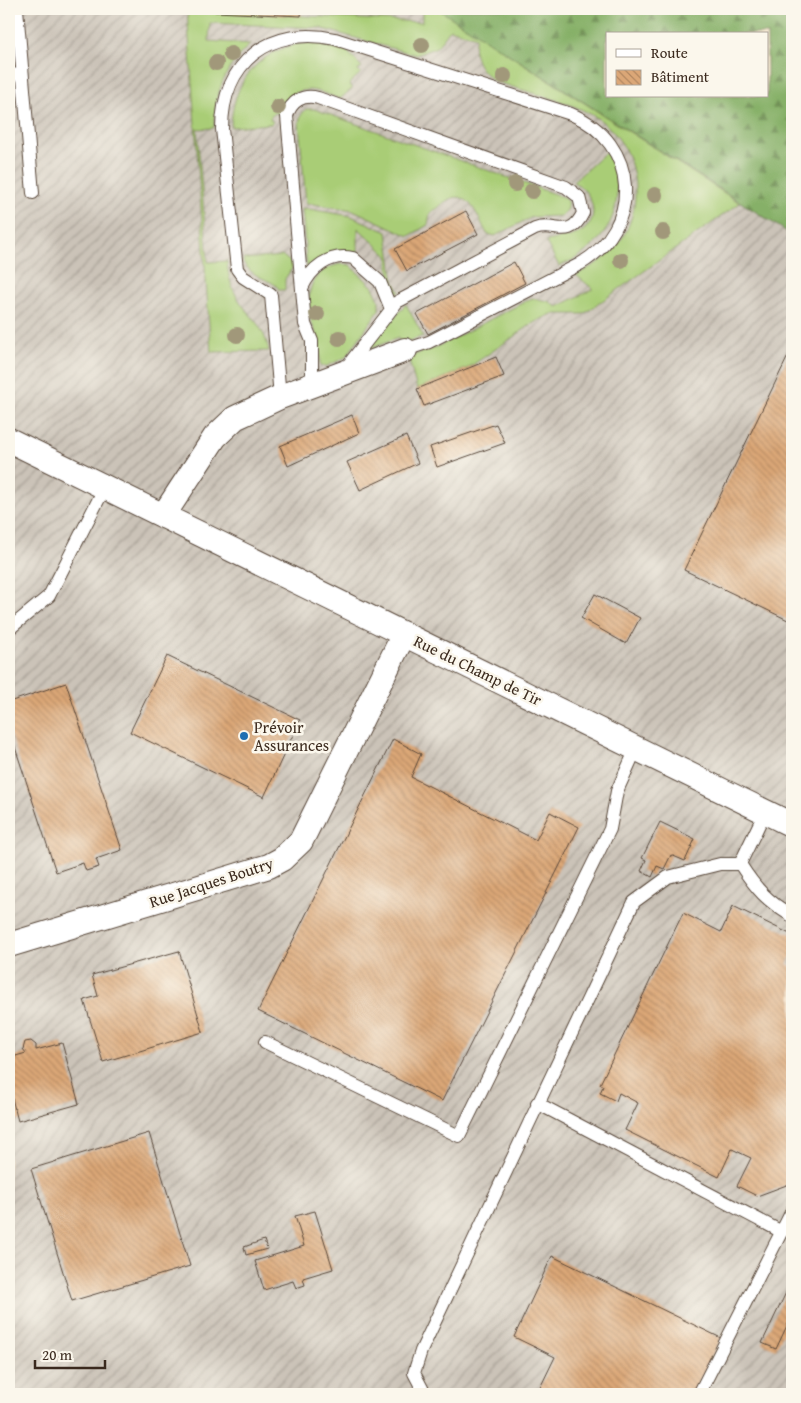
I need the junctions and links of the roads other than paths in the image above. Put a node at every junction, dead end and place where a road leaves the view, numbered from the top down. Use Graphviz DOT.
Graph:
graph roads {
  1 [pos="16,9"];
  2 [pos="22,74"];
  3 [pos="9,75"];
  4 [pos="33,193"];
  5 [pos="302,288"];
  6 [pos="391,309"];
  7 [pos="405,350"];
  8 [pos="342,373"];
  9 [pos="312,384"];
  10 [pos="280,396"];
  11 [pos="9,440"];
  12 [pos="105,487"];
  13 [pos="163,516"];
  14 [pos="9,629"];
  15 [pos="404,634"];
  16 [pos="636,749"];
  17 [pos="765,812"];
  18 [pos="792,826"];
  19 [pos="740,864"];
  20 [pos="792,916"];
  21 [pos="9,945"];
  22 [pos="265,1042"];
  23 [pos="537,1103"];
  24 [pos="792,1211"];
  25 [pos="782,1232"];
  26 [pos="420,1392"];
  27 [pos="699,1394"];
  1 -- 2 [label="lane"];
  2 -- 3 [label="lane"];
  2 -- 4 [label="lane"];
  5 -- 6 [label="lane"];
  5 -- 6 [label="lane"];
  5 -- 9 [label="lane"];
  6 -- 8 [label="lane"];
  7 -- 8 [label="street"];
  7 -- 10 [label="lane"];
  8 -- 9 [label="street"];
  9 -- 10 [label="street"];
  10 -- 13 [label="street"];
  11 -- 12 [label="street, Rue du Champ de Tir"];
  12 -- 13 [label="street, Rue du Champ de Tir"];
  12 -- 14 [label="lane"];
  13 -- 15 [label="street, Rue du Champ de Tir"];
  15 -- 16 [label="street, Rue du Champ de Tir"];
  15 -- 21 [label="street, Rue Jacques Boutry"];
  16 -- 17 [label="street, Rue du Champ de Tir"];
  16 -- 22 [label="lane"];
  17 -- 18 [label="street, Rue du Champ de Tir"];
  17 -- 19 [label="lane"];
  19 -- 20 [label="lane"];
  19 -- 23 [label="lane"];
  23 -- 25 [label="lane"];
  23 -- 26 [label="lane"];
  24 -- 25 [label="lane"];
  25 -- 27 [label="lane"];
}
